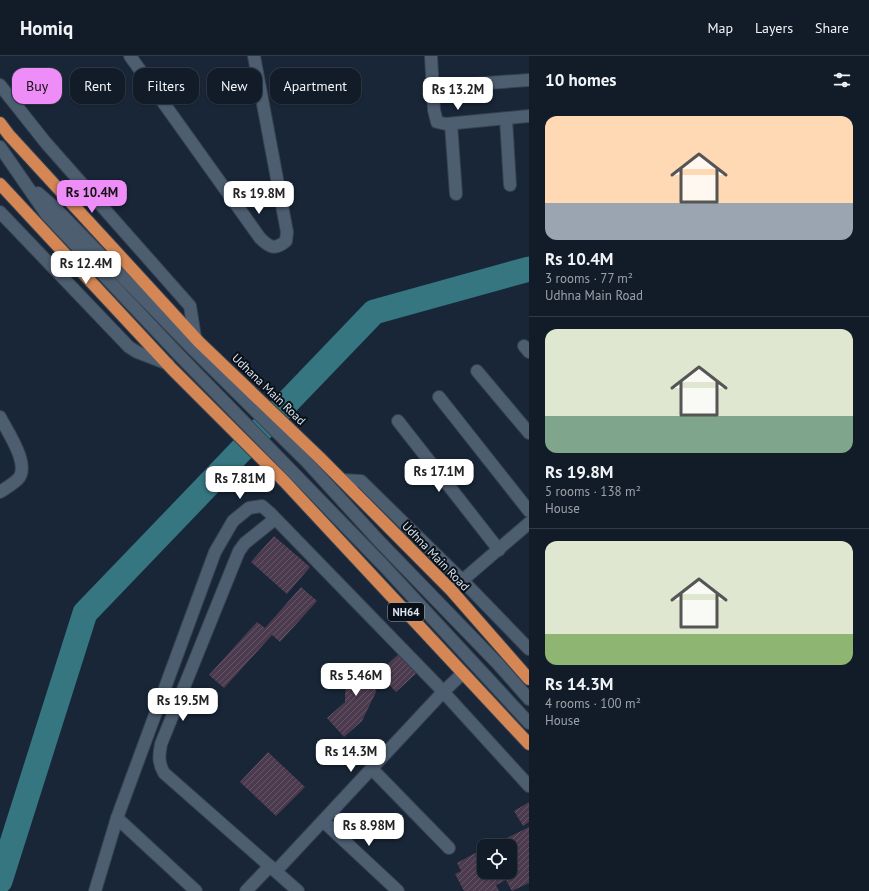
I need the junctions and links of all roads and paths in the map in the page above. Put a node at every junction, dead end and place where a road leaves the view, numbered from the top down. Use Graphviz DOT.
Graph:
graph roads {
  1 [pos="130,56"];
  2 [pos="254,56"];
  3 [pos="431,56"];
  4 [pos="529,80"];
  5 [pos="0,85"];
  6 [pos="433,87"];
  7 [pos="529,116"];
  8 [pos="506,119"];
  9 [pos="0,123"];
  10 [pos="451,124"];
  11 [pos="0,147"];
  12 [pos="25,182"];
  13 [pos="0,184"];
  14 [pos="510,185"];
  15 [pos="456,194"];
  16 [pos="0,212"];
  17 [pos="195,342"];
  18 [pos="170,367"];
  19 [pos="477,371"];
  20 [pos="439,397"];
  21 [pos="0,417"];
  22 [pos="398,421"];
  23 [pos="529,433"];
  24 [pos="319,457"];
  25 [pos="342,480"];
  26 [pos="0,492"];
  27 [pos="529,511"];
  28 [pos="276,519"];
  29 [pos="529,523"];
  30 [pos="499,550"];
  31 [pos="463,581"];
  32 [pos="451,590"];
  33 [pos="529,649"];
  34 [pos="463,673"];
  35 [pos="529,679"];
  36 [pos="443,692"];
  37 [pos="529,699"];
  38 [pos="529,723"];
  39 [pos="529,744"];
  40 [pos="372,769"];
  41 [pos="529,786"];
  42 [pos="117,818"];
  43 [pos="323,821"];
  44 [pos="449,848"];
  45 [pos="273,868"];
  46 [pos="98,889"];
  47 [pos="196,891"];
  48 [pos="246,891"];
  49 [pos="298,891"];
  50 [pos="398,891"];
  1 -- 2 [label="street"];
  3 -- 6 [label="street"];
  4 -- 6 [label="street"];
  5 -- 17 [label="street"];
  6 -- 10 [label="street"];
  7 -- 8 [label="street"];
  8 -- 10 [label="street"];
  8 -- 14 [label="street"];
  9 -- 17 [label="highway"];
  10 -- 15 [label="street"];
  11 -- 12 [label="street"];
  12 -- 17 [label="street"];
  12 -- 38 [label="street"];
  13 -- 18 [label="highway, NH64"];
  16 -- 18 [label="street"];
  17 -- 24 [label="highway, Udhana Main Road"];
  17 -- 37 [label="street"];
  18 -- 34 [label="highway, NH64"];
  19 -- 23 [label="street"];
  20 -- 27 [label="street"];
  21 -- 26 [label="street"];
  22 -- 30 [label="street"];
  24 -- 25 [label="highway, Udhna Main Road"];
  25 -- 31 [label="street"];
  25 -- 32 [label="highway, Udhna Main Road"];
  28 -- 36 [label="street"];
  28 -- 42 [label="street"];
  28 -- 45 [label="street"];
  29 -- 30 [label="street"];
  30 -- 31 [label="street"];
  31 -- 32 [label="street"];
  31 -- 33 [label="street"];
  32 -- 35 [label="highway, Udhna Main Road"];
  34 -- 36 [label="street"];
  34 -- 39 [label="highway, NH64"];
  36 -- 40 [label="street"];
  36 -- 41 [label="street"];
  40 -- 43 [label="street"];
  40 -- 44 [label="street"];
  42 -- 46 [label="street"];
  42 -- 47 [label="street"];
  43 -- 45 [label="street"];
  43 -- 50 [label="street"];
  45 -- 48 [label="street"];
  45 -- 49 [label="street"];
}
